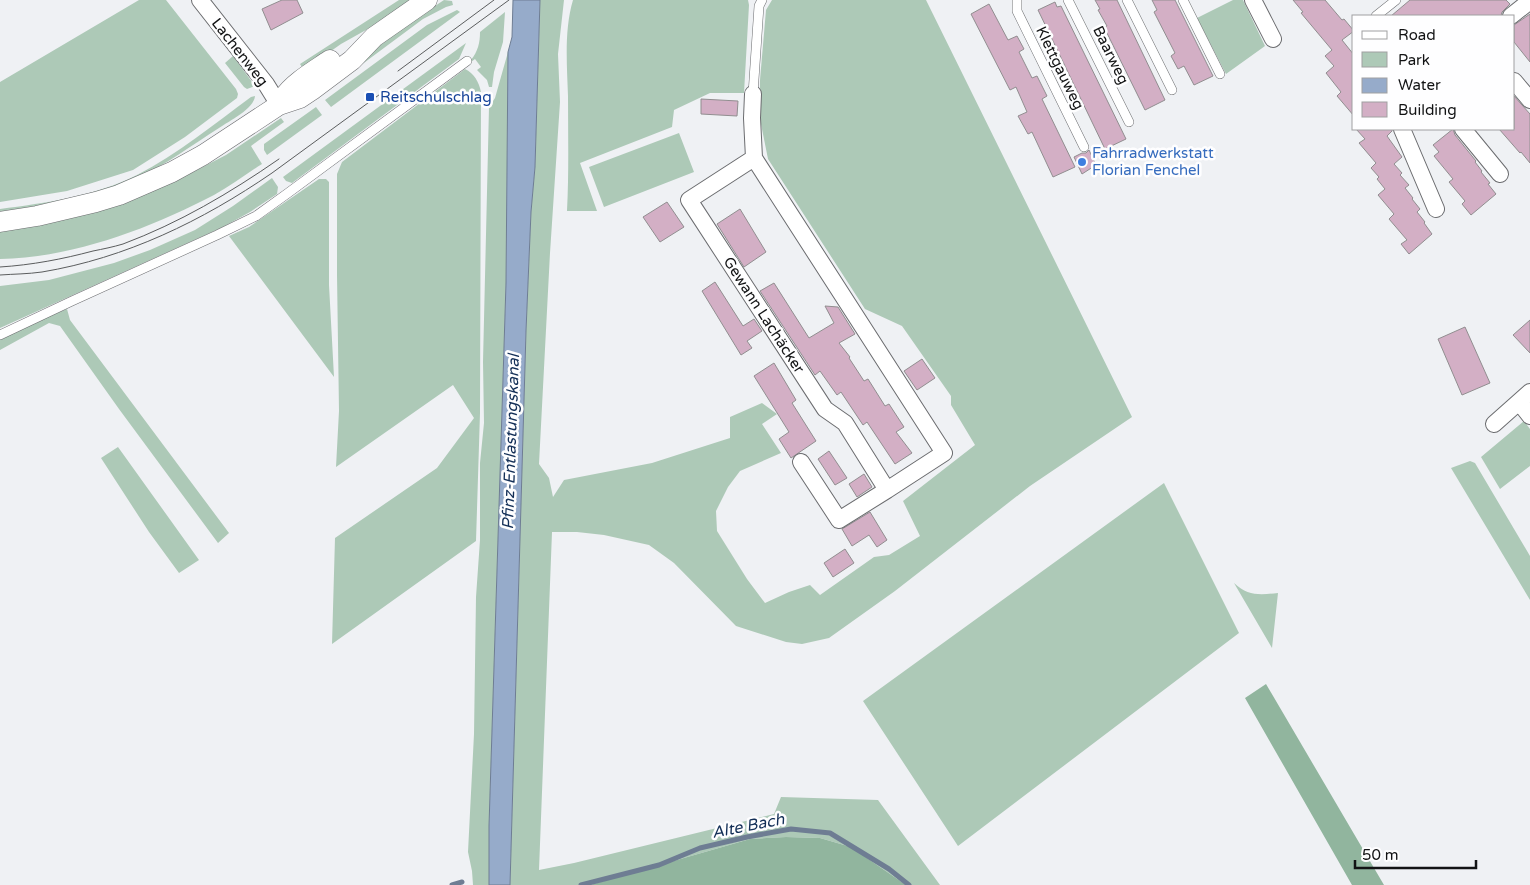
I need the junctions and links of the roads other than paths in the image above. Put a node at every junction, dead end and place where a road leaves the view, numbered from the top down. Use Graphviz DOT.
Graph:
graph roads {
  1 [pos="200,0"];
  2 [pos="427,0"];
  3 [pos="762,0"];
  4 [pos="1017,0"];
  5 [pos="1068,0"];
  6 [pos="1127,0"];
  7 [pos="1183,0"];
  8 [pos="1253,0"];
  9 [pos="1396,0"];
  10 [pos="1530,1"];
  11 [pos="1377,15"];
  12 [pos="1512,15"];
  13 [pos="1273,39"];
  14 [pos="466,61"];
  15 [pos="1220,74"];
  16 [pos="1515,82"];
  17 [pos="1172,90"];
  18 [pos="753,94"];
  19 [pos="1530,100"];
  20 [pos="279,105"];
  21 [pos="1129,122"];
  22 [pos="1402,130"];
  23 [pos="1464,130"];
  24 [pos="1084,147"];
  25 [pos="754,158"];
  26 [pos="1500,174"];
  27 [pos="1436,209"];
  28 [pos="0,222"];
  29 [pos="0,335"];
  30 [pos="1524,397"];
  31 [pos="1530,416"];
  32 [pos="1494,424"];
  33 [pos="801,462"];
  34 [pos="887,490"];
  1 -- 20 [label="street, Lachenweg"];
  2 -- 20 [label="street"];
  3 -- 18 [label="lane"];
  4 -- 24 [label="lane, Klettgauweg"];
  5 -- 21 [label="lane, Baarweg"];
  6 -- 17 [label="lane"];
  7 -- 15 [label="lane"];
  8 -- 13 [label="street"];
  9 -- 11 [label="lane"];
  10 -- 12 [label="street"];
  14 -- 29 [label="lane"];
  16 -- 19 [label="street"];
  18 -- 25 [label="street"];
  20 -- 28 [label="street"];
  22 -- 27 [label="street"];
  23 -- 26 [label="street"];
  25 -- 34 [label="street"];
  25 -- 34 [label="street, Gewann Lachäcker"];
  30 -- 31 [label="street"];
  30 -- 32 [label="street"];
  33 -- 34 [label="street"];
}
